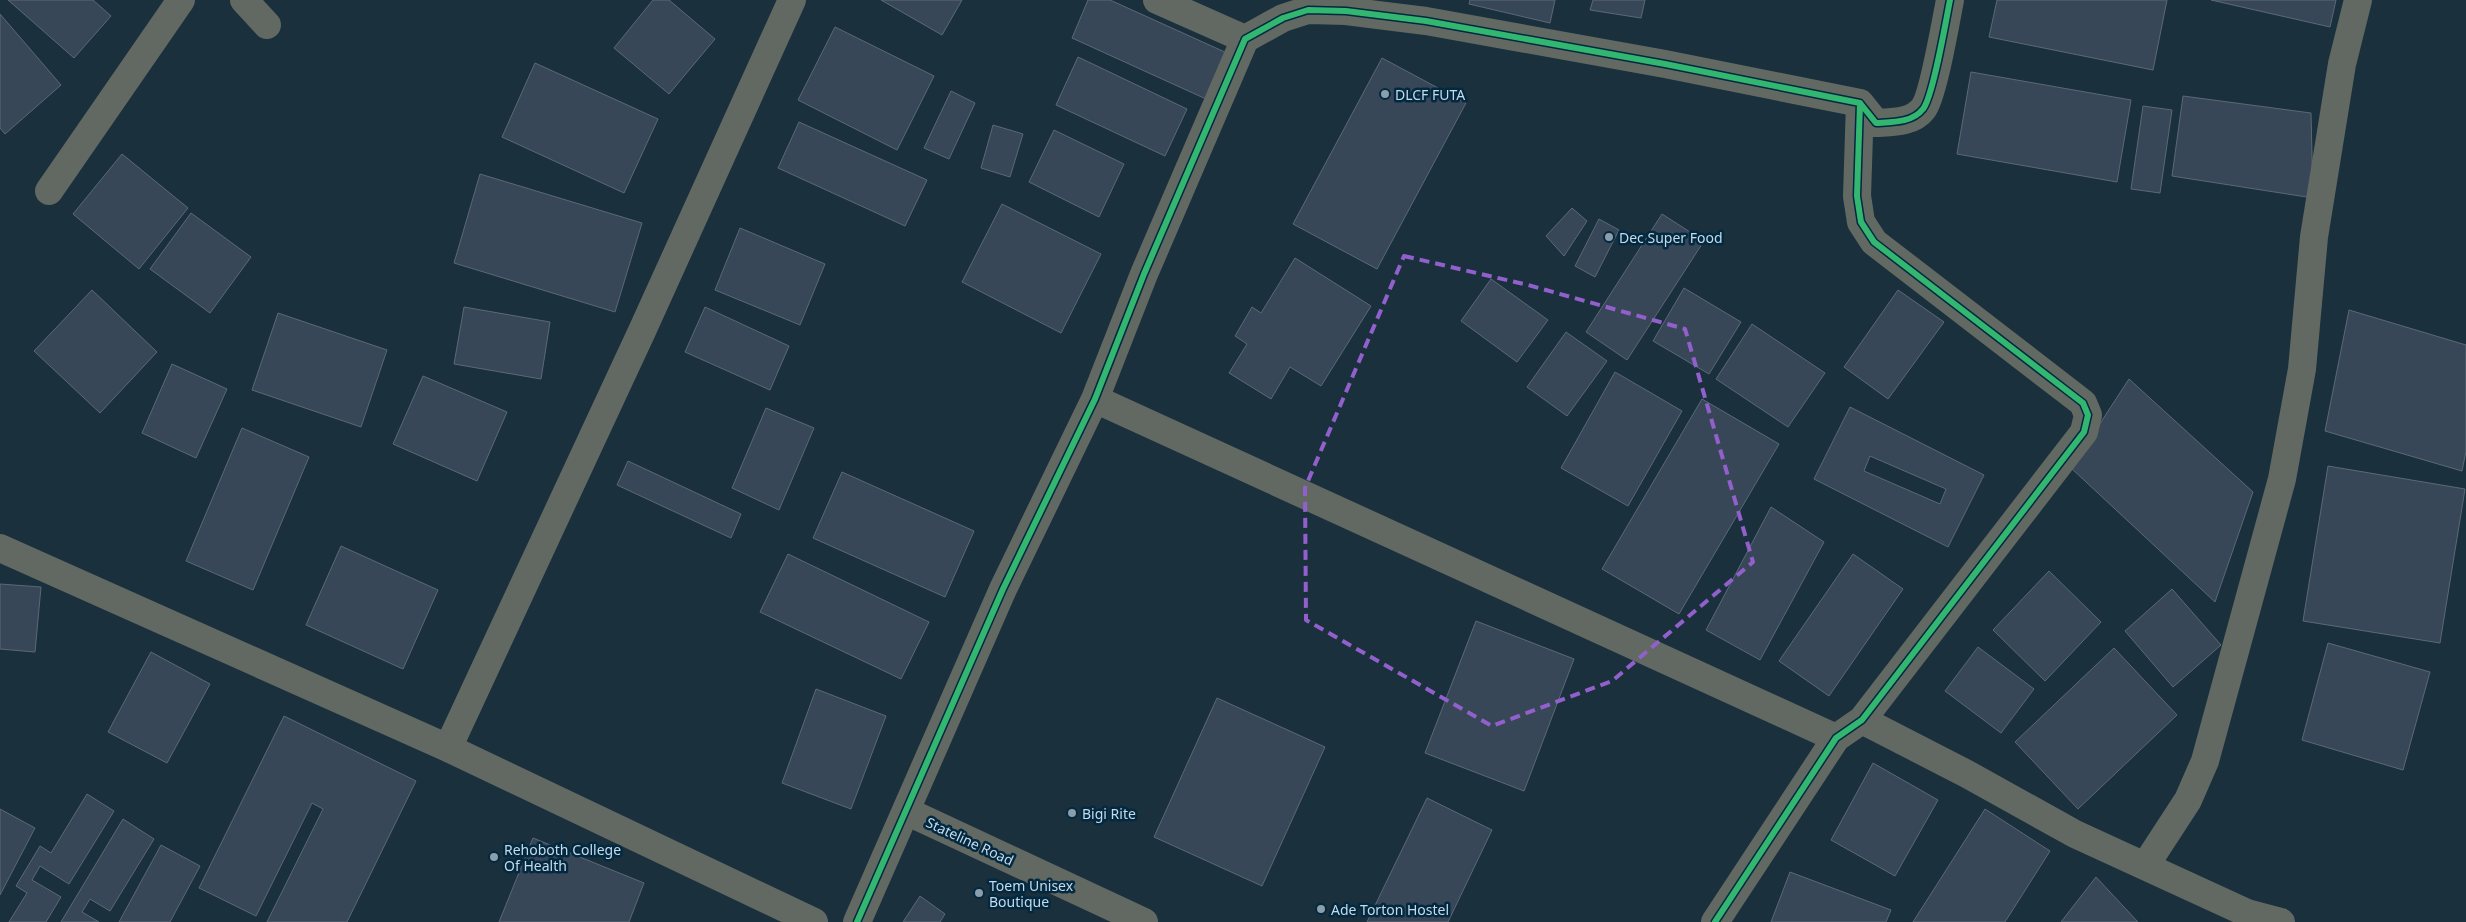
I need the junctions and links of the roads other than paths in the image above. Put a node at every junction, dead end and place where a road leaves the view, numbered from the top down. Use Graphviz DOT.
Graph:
graph roads {
  1 [pos="181,0"];
  2 [pos="244,0"];
  3 [pos="792,0"];
  4 [pos="1157,0"];
  5 [pos="1950,0"];
  6 [pos="2358,0"];
  7 [pos="267,25"];
  8 [pos="1245,39"];
  9 [pos="1860,103"];
  10 [pos="48,191"];
  11 [pos="1096,399"];
  12 [pos="0,548"];
  13 [pos="1862,720"];
  14 [pos="1836,738"];
  15 [pos="448,748"];
  16 [pos="906,811"];
  17 [pos="2146,866"];
  18 [pos="814,922"];
  19 [pos="857,922"];
  20 [pos="1144,922"];
  21 [pos="1715,922"];
  22 [pos="2281,922"];
  1 -- 10 [label="street"];
  2 -- 7 [label="street"];
  3 -- 15 [label="street"];
  4 -- 8 [label="street"];
  5 -- 9 [label="street"];
  6 -- 17 [label="street"];
  8 -- 9 [label="street"];
  8 -- 11 [label="street"];
  9 -- 13 [label="street"];
  11 -- 14 [label="street"];
  11 -- 16 [label="street"];
  12 -- 15 [label="street"];
  13 -- 14 [label="street"];
  13 -- 17 [label="street"];
  14 -- 21 [label="street"];
  15 -- 18 [label="street"];
  16 -- 19 [label="street"];
  16 -- 20 [label="street, Stateline Road"];
  17 -- 22 [label="street"];
}
